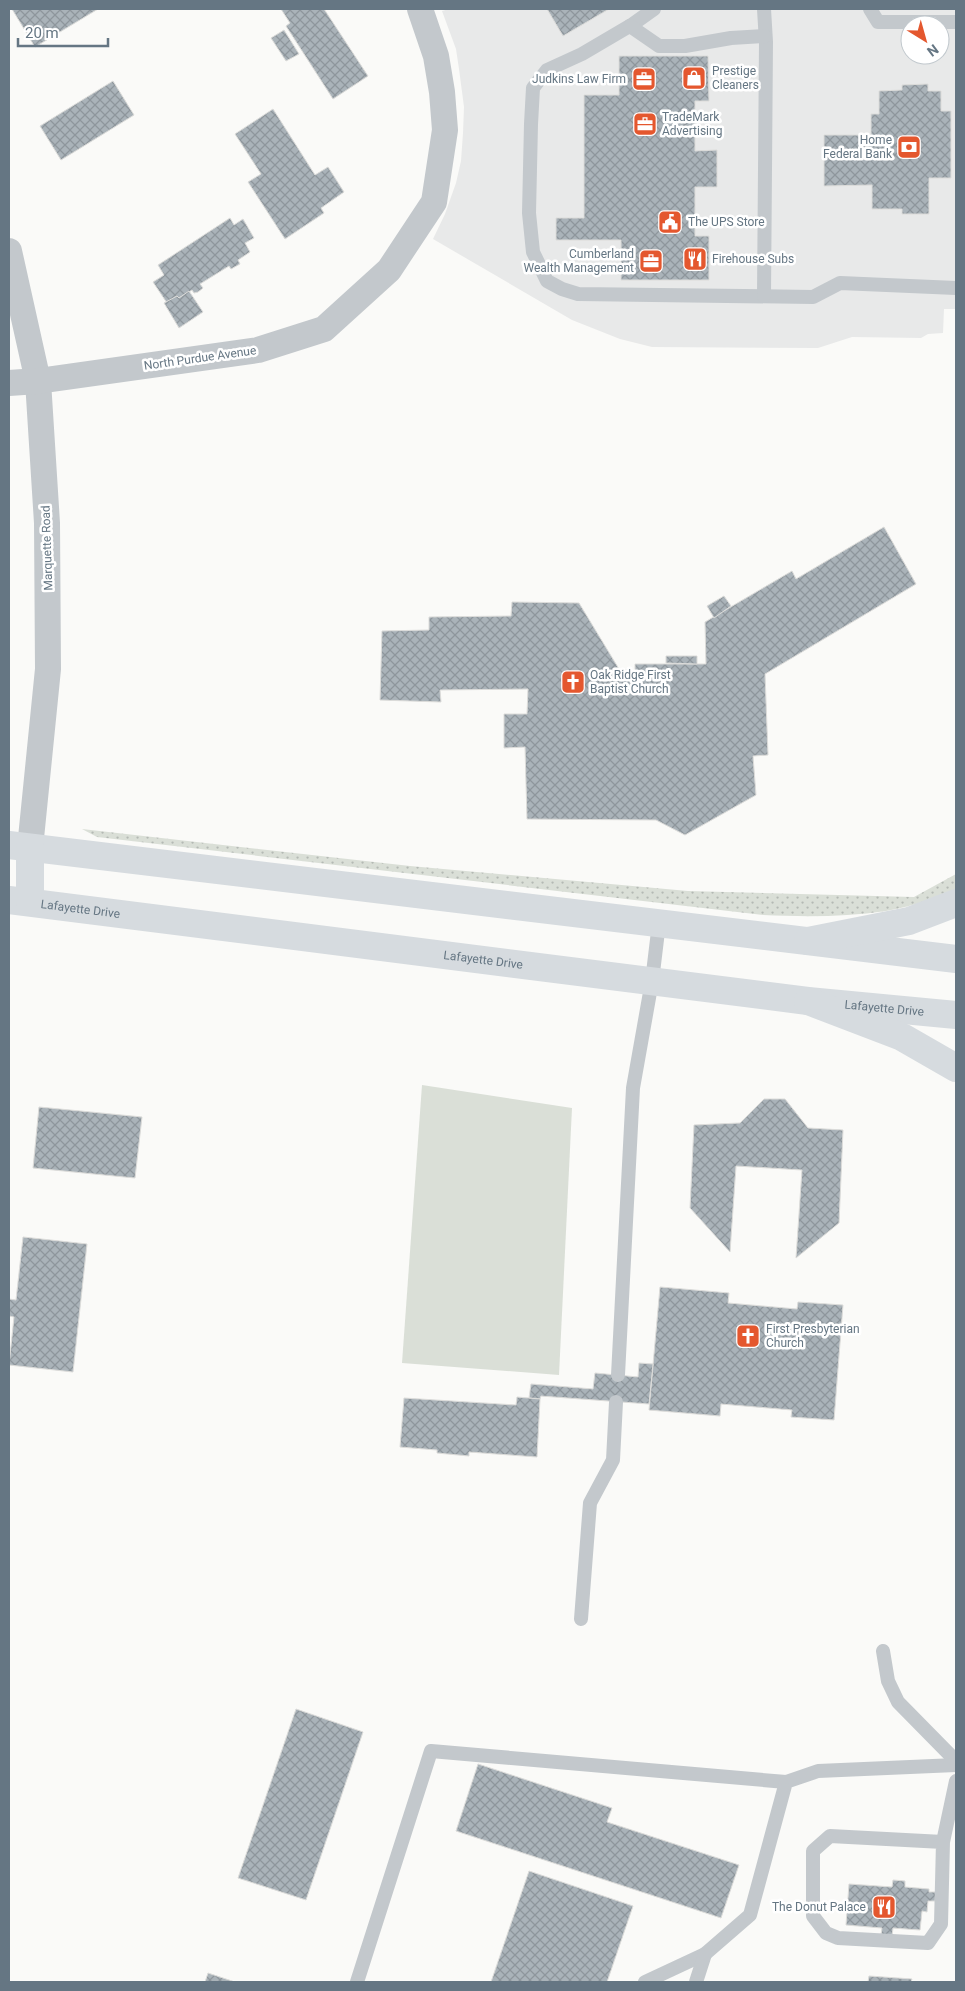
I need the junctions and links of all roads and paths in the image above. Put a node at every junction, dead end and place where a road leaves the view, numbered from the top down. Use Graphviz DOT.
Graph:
graph roads {
  1 [pos="420,9"];
  2 [pos="654,9"];
  3 [pos="764,9"];
  4 [pos="870,9"];
  5 [pos="956,22"];
  6 [pos="630,26"];
  7 [pos="765,36"];
  8 [pos="9,250"];
  9 [pos="956,288"];
  10 [pos="764,296"];
  11 [pos="38,381"];
  12 [pos="9,384"];
  13 [pos="20,846"];
  14 [pos="19,901"];
  15 [pos="956,903"];
  16 [pos="659,923"];
  17 [pos="808,941"];
  18 [pos="956,960"];
  19 [pos="652,981"];
  20 [pos="808,1001"];
  21 [pos="956,1015"];
  22 [pos="956,1068"];
  23 [pos="618,1375"];
  24 [pos="616,1402"];
  25 [pos="581,1618"];
  26 [pos="883,1651"];
  27 [pos="956,1763"];
  28 [pos="956,1781"];
  29 [pos="786,1782"];
  30 [pos="943,1842"];
  31 [pos="705,1954"];
  32 [pos="356,1982"];
  33 [pos="645,1982"];
  34 [pos="696,1982"];
  1 -- 11 [label="street, North Purdue Avenue"];
  2 -- 6 [label="lane"];
  3 -- 7 [label="lane"];
  4 -- 5 [label="lane"];
  6 -- 7 [label="lane"];
  6 -- 10 [label="lane"];
  7 -- 10 [label="lane"];
  8 -- 11 [label="street, Marquette Road"];
  9 -- 10 [label="lane"];
  11 -- 12 [label="street, North Purdue Avenue"];
  11 -- 13 [label="street, Marquette Road"];
  13 -- 14 [label="main road"];
  13 -- 16 [label="main road"];
  14 -- 19 [label="main road, Lafayette Drive"];
  15 -- 17 [label="main road"];
  16 -- 17 [label="main road"];
  16 -- 19 [label="lane"];
  17 -- 18 [label="main road"];
  19 -- 20 [label="main road, Lafayette Drive"];
  19 -- 23 [label="lane"];
  20 -- 21 [label="main road, Lafayette Drive"];
  20 -- 22 [label="main road"];
  24 -- 25 [label="lane"];
  26 -- 27 [label="lane"];
  27 -- 29 [label="lane"];
  28 -- 30 [label="lane"];
  29 -- 31 [label="lane"];
  29 -- 32 [label="lane"];
  30 -- 30 [label="lane"];
  31 -- 33 [label="lane"];
  31 -- 34 [label="lane"];
}
